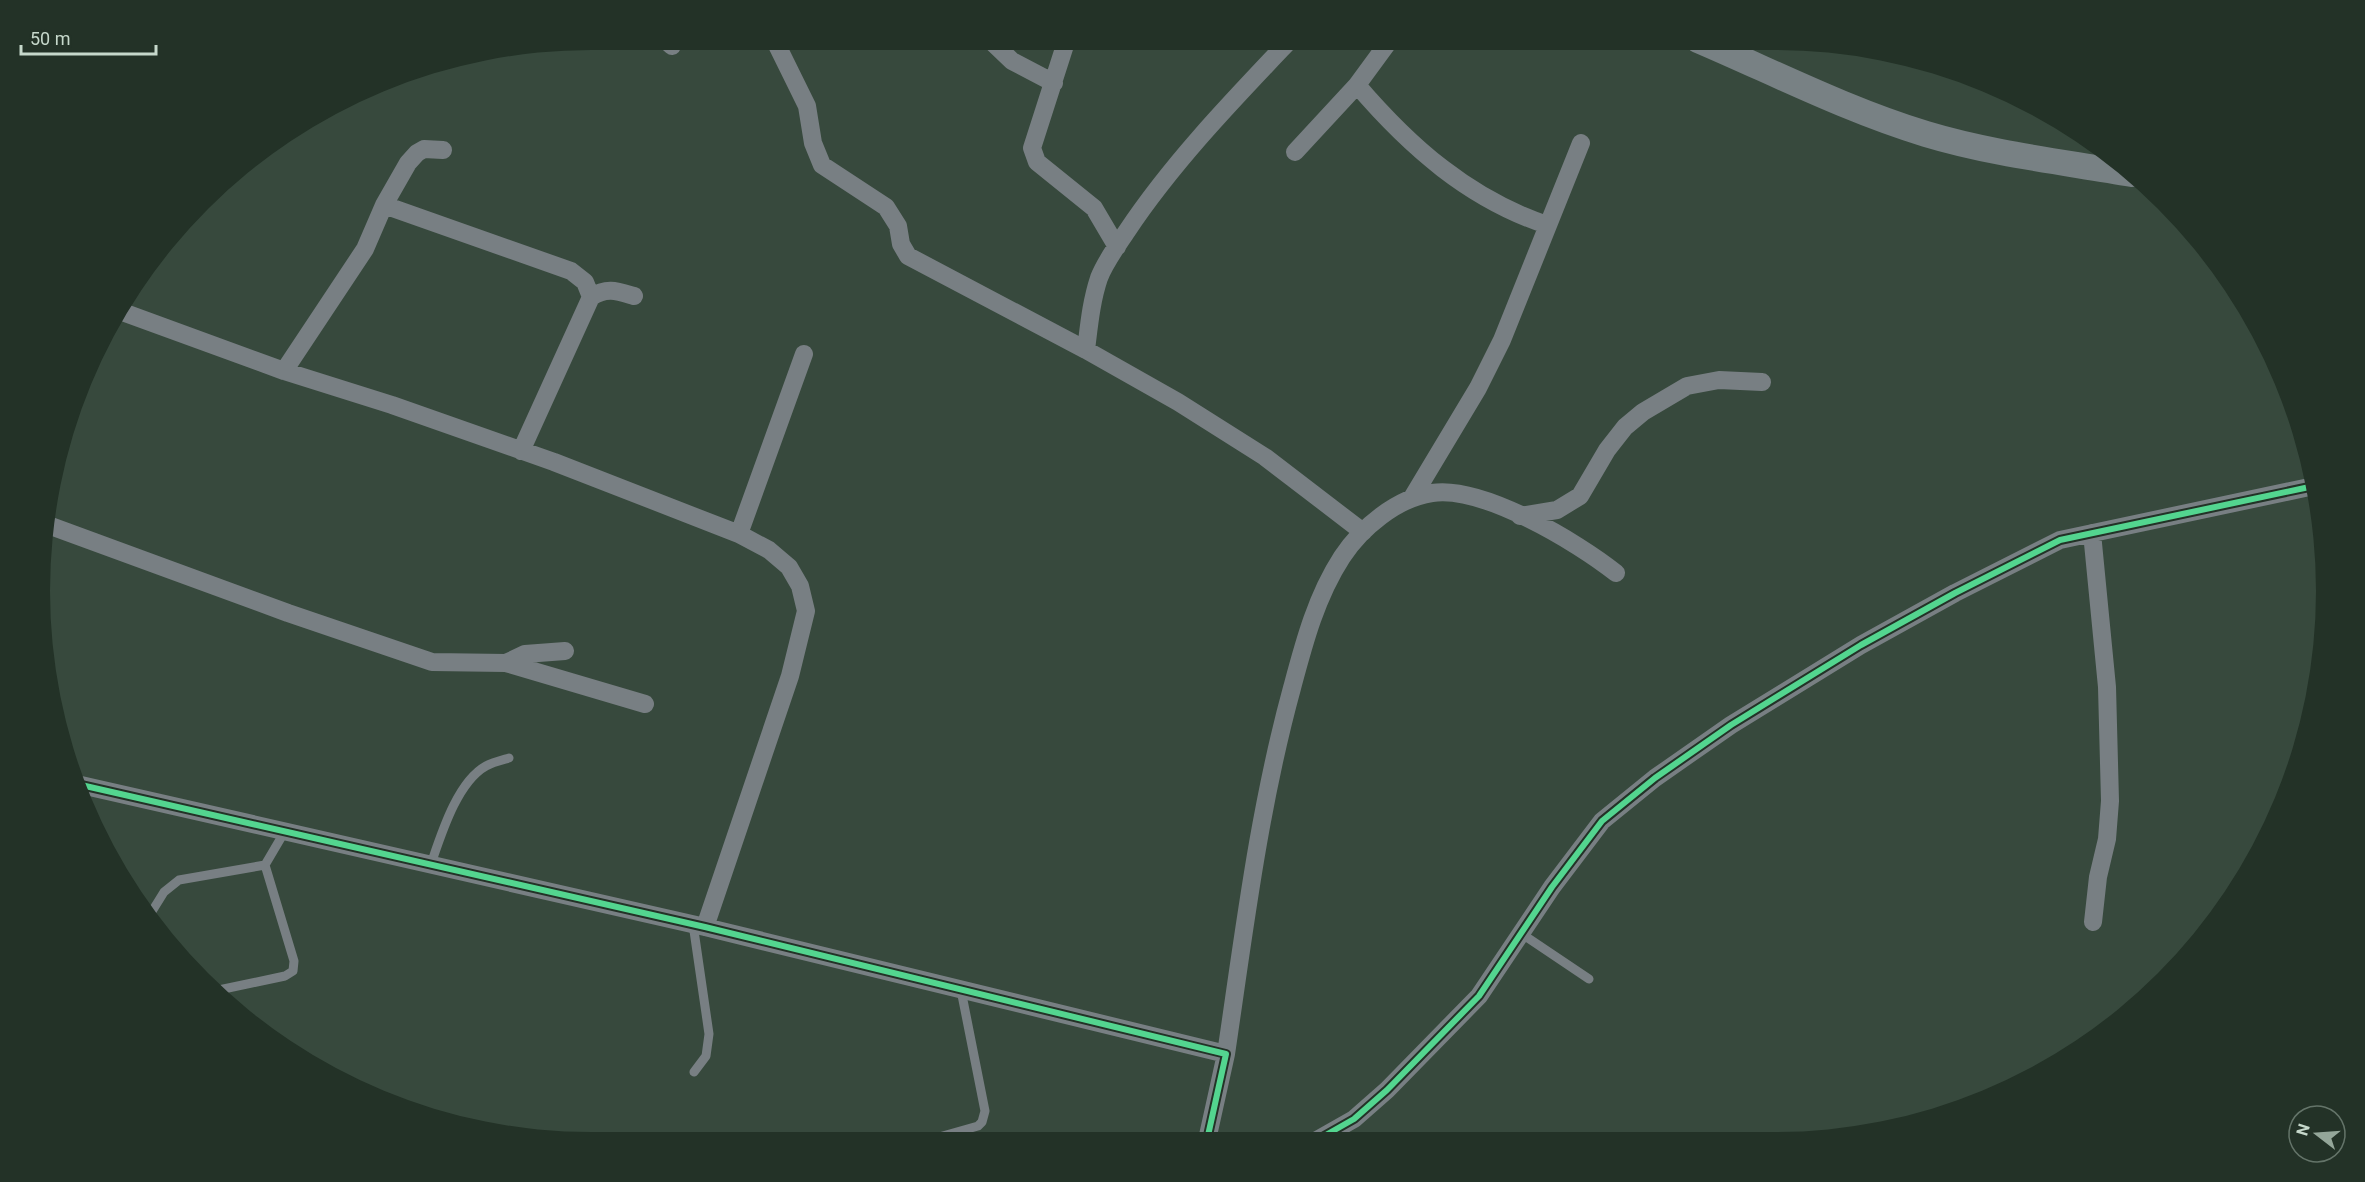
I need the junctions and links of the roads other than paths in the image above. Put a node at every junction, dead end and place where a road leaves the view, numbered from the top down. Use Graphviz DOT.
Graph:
graph roads {
  1 [pos="779,50"];
  2 [pos="1000,50"];
  3 [pos="1068,50"];
  4 [pos="1281,50"];
  5 [pos="1383,50"];
  6 [pos="1724,50"];
  7 [pos="1054,83"];
  8 [pos="1357,85"];
  9 [pos="1581,143"];
  10 [pos="443,150"];
  11 [pos="1294,152"];
  12 [pos="2116,171"];
  13 [pos="384,205"];
  14 [pos="1547,225"];
  15 [pos="1116,247"];
  16 [pos="634,296"];
  17 [pos="591,297"];
  18 [pos="126,313"];
  19 [pos="1086,350"];
  20 [pos="804,354"];
  21 [pos="284,371"];
  22 [pos="1762,382"];
  23 [pos="521,451"];
  24 [pos="2305,488"];
  25 [pos="1412,498"];
  26 [pos="1520,516"];
  27 [pos="53,527"];
  28 [pos="1363,531"];
  29 [pos="2092,533"];
  30 [pos="739,534"];
  31 [pos="1616,573"];
  32 [pos="565,651"];
  33 [pos="506,663"];
  34 [pos="645,704"];
  35 [pos="509,758"];
  36 [pos="86,786"];
  37 [pos="285,831"];
  38 [pos="431,864"];
  39 [pos="265,865"];
  40 [pos="154,911"];
  41 [pos="2093,922"];
  42 [pos="699,926"];
  43 [pos="1522,934"];
  44 [pos="1589,979"];
  45 [pos="224,989"];
  46 [pos="961,990"];
  47 [pos="1226,1054"];
  48 [pos="694,1072"];
  49 [pos="957,1132"];
  50 [pos="1209,1132"];
  51 [pos="1331,1132"];
  1 -- 19 [label="street"];
  2 -- 7 [label="street"];
  3 -- 7 [label="street"];
  4 -- 15 [label="street"];
  5 -- 8 [label="street"];
  6 -- 12 [label="main road"];
  7 -- 15 [label="street"];
  8 -- 11 [label="street"];
  8 -- 14 [label="street"];
  9 -- 14 [label="street"];
  10 -- 13 [label="street"];
  13 -- 17 [label="street"];
  13 -- 21 [label="street"];
  14 -- 25 [label="street"];
  15 -- 19 [label="street"];
  16 -- 17 [label="street"];
  17 -- 23 [label="street"];
  18 -- 21 [label="street"];
  19 -- 28 [label="street"];
  20 -- 30 [label="street"];
  21 -- 23 [label="street"];
  22 -- 26 [label="street"];
  23 -- 30 [label="street"];
  24 -- 29 [label="street"];
  25 -- 26 [label="street"];
  25 -- 28 [label="street"];
  26 -- 31 [label="street"];
  27 -- 33 [label="street"];
  28 -- 47 [label="street"];
  29 -- 41 [label="street"];
  29 -- 43 [label="street"];
  30 -- 42 [label="street"];
  32 -- 33 [label="street"];
  33 -- 34 [label="street"];
  35 -- 38 [label="lane"];
  36 -- 37 [label="street"];
  37 -- 38 [label="street"];
  37 -- 39 [label="lane"];
  38 -- 42 [label="street"];
  39 -- 40 [label="lane"];
  39 -- 45 [label="lane"];
  42 -- 46 [label="street"];
  42 -- 48 [label="lane"];
  43 -- 44 [label="lane"];
  43 -- 51 [label="street"];
  46 -- 47 [label="street"];
  46 -- 49 [label="lane"];
  47 -- 50 [label="street"];
}
